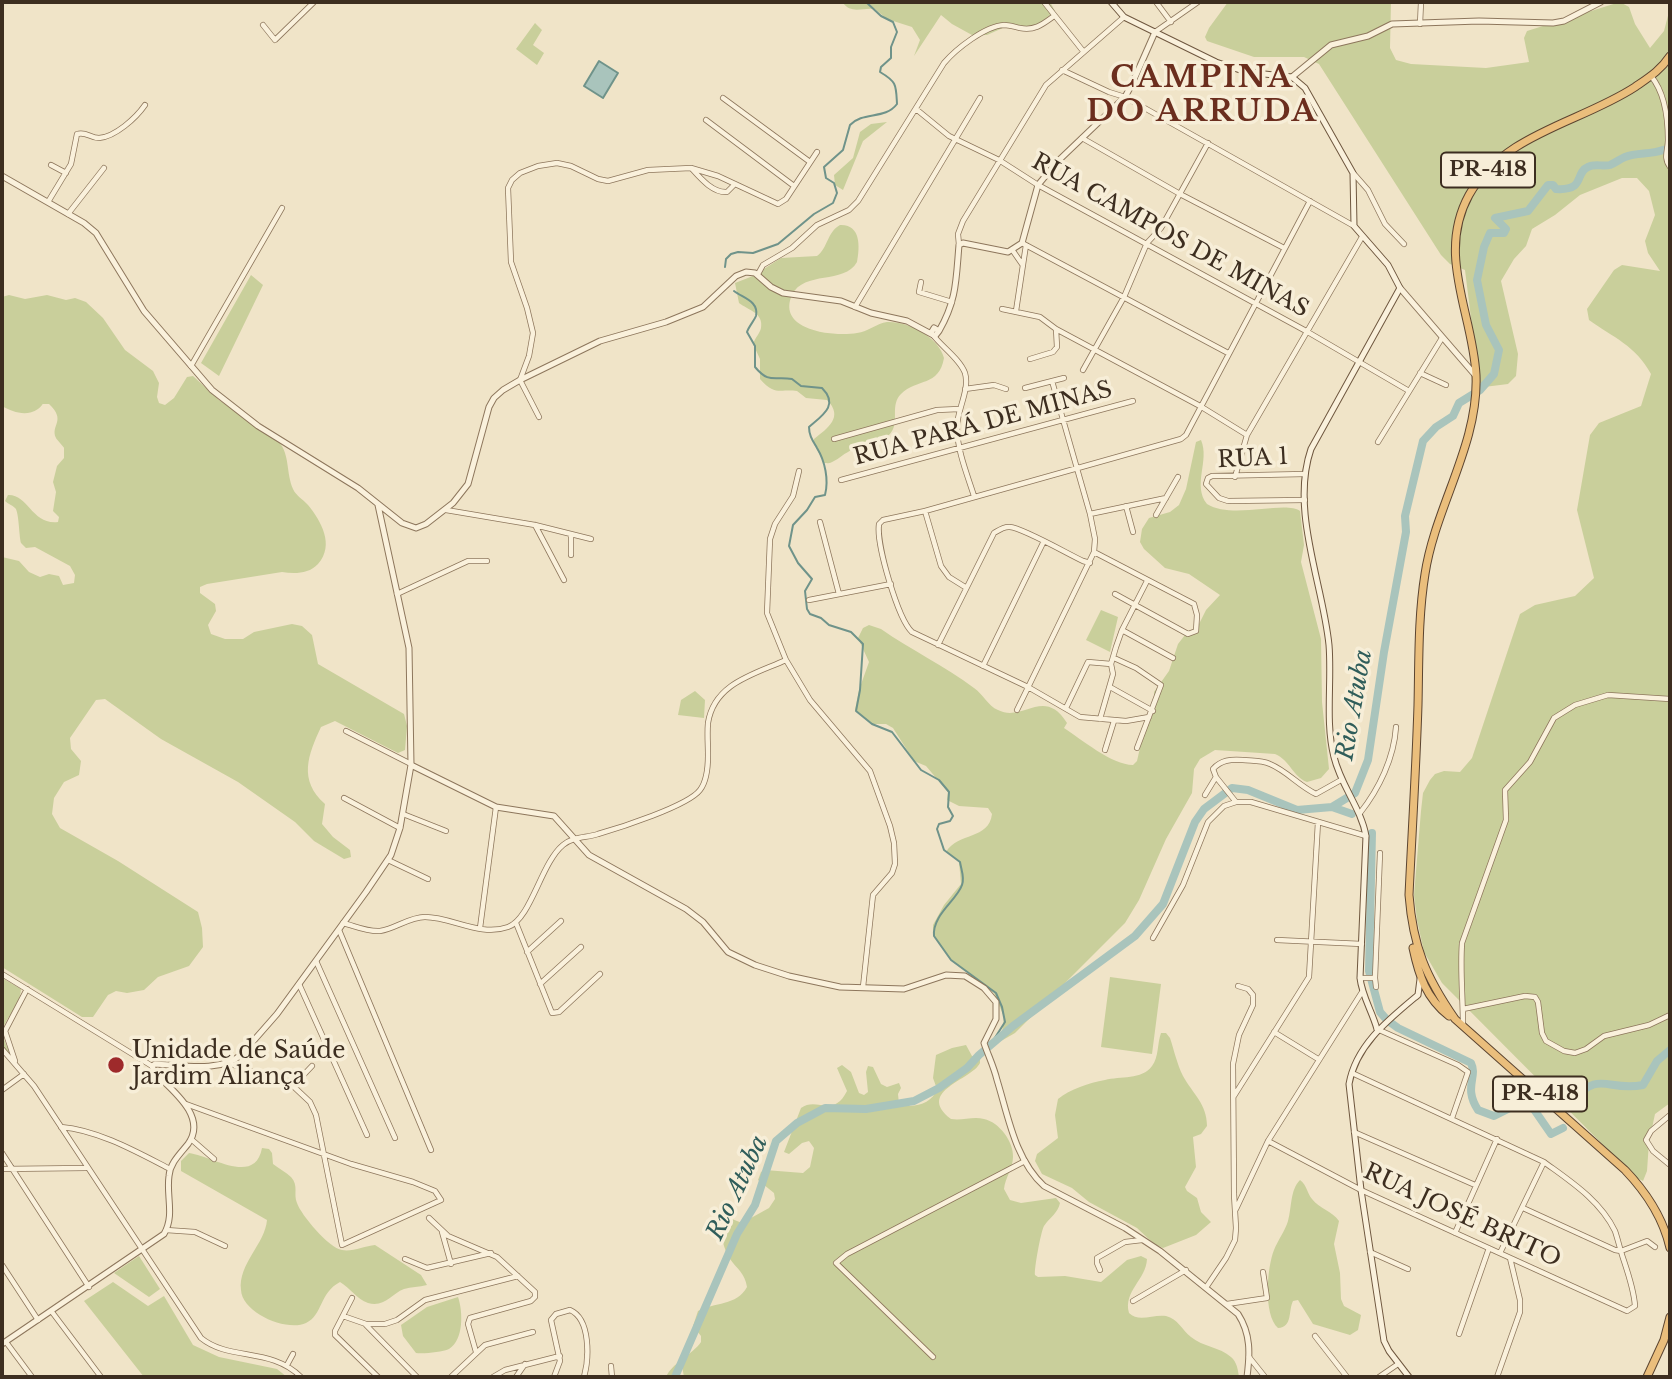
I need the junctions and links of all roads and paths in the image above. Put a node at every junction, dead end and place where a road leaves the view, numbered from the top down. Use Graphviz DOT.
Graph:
graph roads {
  1 [pos="1044,2"];
  2 [pos="1111,2"];
  3 [pos="1156,2"];
  4 [pos="1198,2"];
  5 [pos="1420,2"];
  6 [pos="1601,2"];
  7 [pos="312,3"];
  8 [pos="1586,5"];
  9 [pos="1055,16"];
  10 [pos="1124,17"];
  11 [pos="1171,22"];
  12 [pos="1420,24"];
  13 [pos="263,25"];
  14 [pos="1155,32"];
  15 [pos="1083,51"];
  16 [pos="1670,56"];
  17 [pos="1062,70"];
  18 [pos="1651,76"];
  19 [pos="1292,77"];
  20 [pos="1125,97"];
  21 [pos="723,98"];
  22 [pos="980,98"];
  23 [pos="145,105"];
  24 [pos="916,109"];
  25 [pos="706,120"];
  26 [pos="957,138"];
  27 [pos="1082,138"];
  28 [pos="1208,143"];
  29 [pos="817,152"];
  30 [pos="999,160"];
  31 [pos="810,162"];
  32 [pos="51,164"];
  33 [pos="1670,167"];
  34 [pos="104,168"];
  35 [pos="691,168"];
  36 [pos="66,173"];
  37 [pos="1353,173"];
  38 [pos="2,176"];
  39 [pos="735,184"];
  40 [pos="1038,185"];
  41 [pos="794,187"];
  42 [pos="1180,194"];
  43 [pos="1310,201"];
  44 [pos="48,202"];
  45 [pos="282,208"];
  46 [pos="68,214"];
  47 [pos="1354,226"];
  48 [pos="1362,237"];
  49 [pos="1147,243"];
  50 [pos="1024,244"];
  51 [pos="1404,244"];
  52 [pos="958,245"];
  53 [pos="1284,248"];
  54 [pos="1013,251"];
  55 [pos="1022,265"];
  56 [pos="758,274"];
  57 [pos="921,282"];
  58 [pos="1400,288"];
  59 [pos="1124,297"];
  60 [pos="953,302"];
  61 [pos="1255,303"];
  62 [pos="855,307"];
  63 [pos="1002,309"];
  64 [pos="1016,311"];
  65 [pos="1056,328"];
  66 [pos="1306,331"];
  67 [pos="934,332"];
  68 [pos="1442,338"];
  69 [pos="1094,349"];
  70 [pos="1228,353"];
  71 [pos="1030,359"];
  72 [pos="1358,360"];
  73 [pos="191,366"];
  74 [pos="1083,370"];
  75 [pos="1420,373"];
  76 [pos="1064,378"];
  77 [pos="520,380"];
  78 [pos="1476,380"];
  79 [pos="1052,381"];
  80 [pos="1446,385"];
  81 [pos="1006,388"];
  82 [pos="1025,388"];
  83 [pos="965,389"];
  84 [pos="1409,391"];
  85 [pos="1133,401"];
  86 [pos="1200,406"];
  87 [pos="959,409"];
  88 [pos="539,416"];
  89 [pos="1063,421"];
  90 [pos="1247,435"];
  91 [pos="834,439"];
  92 [pos="1378,442"];
  93 [pos="959,448"];
  94 [pos="1077,468"];
  95 [pos="799,471"];
  96 [pos="1305,474"];
  97 [pos="1178,477"];
  98 [pos="1235,477"];
  99 [pos="842,480"];
  100 [pos="974,496"];
  101 [pos="1166,498"];
  102 [pos="1305,500"];
  103 [pos="378,504"];
  104 [pos="1126,506"];
  105 [pos="445,509"];
  106 [pos="925,511"];
  107 [pos="1090,514"];
  108 [pos="1156,515"];
  109 [pos="820,523"];
  110 [pos="535,526"];
  111 [pos="547,528"];
  112 [pos="1133,531"];
  113 [pos="571,534"];
  114 [pos="541,536"];
  115 [pos="591,539"];
  116 [pos="1043,542"];
  117 [pos="1094,552"];
  118 [pos="571,555"];
  119 [pos="487,561"];
  120 [pos="1090,563"];
  121 [pos="564,580"];
  122 [pos="1147,581"];
  123 [pos="891,584"];
  124 [pos="965,587"];
  125 [pos="397,594"];
  126 [pos="839,594"];
  127 [pos="1115,594"];
  128 [pos="808,600"];
  129 [pos="1134,605"];
  130 [pos="1122,630"];
  131 [pos="938,645"];
  132 [pos="1173,657"];
  133 [pos="1114,658"];
  134 [pos="786,660"];
  135 [pos="1111,664"];
  136 [pos="983,666"];
  137 [pos="1028,687"];
  138 [pos="1110,687"];
  139 [pos="1670,699"];
  140 [pos="1066,708"];
  141 [pos="1017,710"];
  142 [pos="1153,711"];
  143 [pos="1149,717"];
  144 [pos="1100,719"];
  145 [pos="1114,720"];
  146 [pos="1396,727"];
  147 [pos="346,731"];
  148 [pos="1138,748"];
  149 [pos="1105,750"];
  150 [pos="411,765"];
  151 [pos="1216,777"];
  152 [pos="1342,783"];
  153 [pos="1205,795"];
  154 [pos="344,798"];
  155 [pos="1236,802"];
  156 [pos="496,807"];
  157 [pos="1360,813"];
  158 [pos="403,814"];
  159 [pos="1318,822"];
  160 [pos="400,828"];
  161 [pos="446,831"];
  162 [pos="1366,836"];
  163 [pos="573,839"];
  164 [pos="1380,853"];
  165 [pos="388,860"];
  166 [pos="428,879"];
  167 [pos="561,921"];
  168 [pos="343,923"];
  169 [pos="516,923"];
  170 [pos="1411,927"];
  171 [pos="480,928"];
  172 [pos="339,930"];
  173 [pos="1153,938"];
  174 [pos="1277,940"];
  175 [pos="1311,942"];
  176 [pos="1362,944"];
  177 [pos="581,947"];
  178 [pos="527,951"];
  179 [pos="316,961"];
  180 [pos="2,974"];
  181 [pos="600,974"];
  182 [pos="1360,978"];
  183 [pos="1375,978"];
  184 [pos="1420,978"];
  185 [pos="299,984"];
  186 [pos="540,984"];
  187 [pos="1238,986"];
  188 [pos="863,987"];
  189 [pos="1376,987"];
  190 [pos="27,989"];
  191 [pos="1362,992"];
  192 [pos="1418,995"];
  193 [pos="1429,995"];
  194 [pos="1463,1009"];
  195 [pos="1670,1015"];
  196 [pos="1455,1019"];
  197 [pos="1463,1026"];
  198 [pos="1377,1028"];
  199 [pos="1274,1032"];
  200 [pos="2,1049"];
  201 [pos="1319,1059"];
  202 [pos="15,1063"];
  203 [pos="228,1063"];
  204 [pos="152,1066"];
  205 [pos="312,1066"];
  206 [pos="1351,1073"];
  207 [pos="24,1074"];
  208 [pos="293,1086"];
  209 [pos="2,1090"];
  210 [pos="1233,1096"];
  211 [pos="185,1104"];
  212 [pos="1670,1115"];
  213 [pos="1452,1118"];
  214 [pos="60,1127"];
  215 [pos="1354,1132"];
  216 [pos="367,1135"];
  217 [pos="395,1138"];
  218 [pos="191,1139"];
  219 [pos="1497,1139"];
  220 [pos="1268,1141"];
  221 [pos="431,1150"];
  222 [pos="2,1153"];
  223 [pos="324,1154"];
  224 [pos="214,1158"];
  225 [pos="1025,1161"];
  226 [pos="1544,1162"];
  227 [pos="1670,1165"];
  228 [pos="87,1168"];
  229 [pos="2,1169"];
  230 [pos="12,1169"];
  231 [pos="170,1169"];
  232 [pos="1475,1185"];
  233 [pos="1361,1190"];
  234 [pos="1523,1208"];
  235 [pos="1235,1210"];
  236 [pos="429,1218"];
  237 [pos="166,1230"];
  238 [pos="442,1232"];
  239 [pos="1455,1233"];
  240 [pos="1143,1240"];
  241 [pos="225,1246"];
  242 [pos="1655,1247"];
  243 [pos="1489,1248"];
  244 [pos="1670,1248"];
  245 [pos="141,1251"];
  246 [pos="1621,1251"];
  247 [pos="1370,1252"];
  248 [pos="492,1253"];
  249 [pos="1500,1253"];
  250 [pos="1510,1258"];
  251 [pos="405,1259"];
  252 [pos="451,1264"];
  253 [pos="2,1265"];
  254 [pos="1408,1269"];
  255 [pos="1100,1270"];
  256 [pos="1187,1270"];
  257 [pos="4,1272"];
  258 [pos="1263,1272"];
  259 [pos="518,1276"];
  260 [pos="1207,1286"];
  261 [pos="89,1287"];
  262 [pos="352,1298"];
  263 [pos="1133,1301"];
  264 [pos="1227,1304"];
  265 [pos="52,1311"];
  266 [pos="343,1316"];
  267 [pos="1670,1317"];
  268 [pos="39,1321"];
  269 [pos="366,1324"];
  270 [pos="533,1332"];
  271 [pos="1459,1334"];
  272 [pos="1315,1336"];
  273 [pos="4,1343"];
  274 [pos="476,1352"];
  275 [pos="293,1354"];
  276 [pos="560,1356"];
  277 [pos="933,1357"];
  278 [pos="1249,1357"];
  279 [pos="525,1364"];
  280 [pos="1398,1364"];
  281 [pos="287,1365"];
  282 [pos="611,1366"];
  283 [pos="32,1377"];
  284 [pos="101,1377"];
  285 [pos="300,1377"];
  286 [pos="378,1377"];
  287 [pos="417,1377"];
  288 [pos="451,1377"];
  289 [pos="494,1377"];
  290 [pos="516,1377"];
  291 [pos="554,1377"];
  292 [pos="584,1377"];
  293 [pos="612,1377"];
  294 [pos="1247,1377"];
  295 [pos="1265,1377"];
  296 [pos="1347,1377"];
  297 [pos="1379,1377"];
  298 [pos="1409,1377"];
  299 [pos="1497,1377"];
  300 [pos="1647,1377"];
  1 -- 9 [label="street"];
  2 -- 10 [label="street"];
  3 -- 11 [label="street"];
  4 -- 11 [label="street"];
  5 -- 12 [label="street"];
  6 -- 8 [label="street"];
  7 -- 13 [label="street"];
  8 -- 12 [label="street"];
  9 -- 15 [label="street"];
  9 -- 24 [label="street"];
  10 -- 14 [label="street"];
  10 -- 15 [label="street"];
  11 -- 14 [label="street"];
  12 -- 19 [label="street"];
  14 -- 19 [label="street"];
  14 -- 20 [label="street"];
  15 -- 17 [label="street"];
  16 -- 18 [label="highway, PR-418"];
  17 -- 20 [label="street"];
  17 -- 30 [label="street"];
  18 -- 33 [label="street"];
  18 -- 78 [label="highway, PR-418"];
  19 -- 37 [label="street"];
  20 -- 27 [label="street"];
  20 -- 28 [label="street"];
  21 -- 31 [label="street"];
  22 -- 26 [label="street"];
  23 -- 36 [label="street"];
  24 -- 26 [label="street, RUA CAMPOS DE MINAS"];
  24 -- 56 [label="street"];
  25 -- 41 [label="street"];
  26 -- 30 [label="street, RUA CAMPOS DE MINAS"];
  26 -- 62 [label="street"];
  27 -- 40 [label="street"];
  27 -- 42 [label="street"];
  28 -- 42 [label="street"];
  28 -- 43 [label="street"];
  29 -- 31 [label="street"];
  30 -- 40 [label="street, RUA CAMPOS DE MINAS"];
  30 -- 52 [label="street"];
  31 -- 41 [label="street"];
  32 -- 36 [label="street"];
  34 -- 46 [label="street"];
  35 -- 39 [label="street"];
  35 -- 39 [label="street"];
  35 -- 77 [label="street"];
  36 -- 44 [label="street"];
  37 -- 47 [label="street"];
  37 -- 51 [label="street"];
  38 -- 44 [label="street"];
  39 -- 41 [label="street"];
  40 -- 49 [label="street, RUA CAMPOS DE MINAS"];
  40 -- 50 [label="street"];
  42 -- 49 [label="street"];
  42 -- 53 [label="street"];
  43 -- 47 [label="street"];
  43 -- 53 [label="street"];
  44 -- 46 [label="street"];
  45 -- 73 [label="street"];
  46 -- 73 [label="street"];
  47 -- 48 [label="street"];
  48 -- 58 [label="street"];
  48 -- 66 [label="street"];
  49 -- 59 [label="street"];
  49 -- 61 [label="street, RUA CAMPOS DE MINAS"];
  50 -- 54 [label="street"];
  50 -- 55 [label="street"];
  50 -- 59 [label="street"];
  52 -- 54 [label="street"];
  52 -- 60 [label="street"];
  53 -- 61 [label="street"];
  54 -- 55 [label="street"];
  55 -- 64 [label="street"];
  56 -- 62 [label="street"];
  56 -- 77 [label="street"];
  57 -- 60 [label="street"];
  58 -- 68 [label="street"];
  58 -- 72 [label="street"];
  59 -- 69 [label="street"];
  59 -- 70 [label="street"];
  60 -- 67 [label="street"];
  61 -- 66 [label="street, RUA CAMPOS DE MINAS"];
  61 -- 70 [label="street"];
  62 -- 67 [label="street"];
  63 -- 64 [label="street"];
  64 -- 65 [label="street"];
  65 -- 69 [label="street"];
  65 -- 71 [label="street"];
  66 -- 72 [label="street, RUA CAMPOS DE MINAS"];
  66 -- 90 [label="street"];
  67 -- 83 [label="street"];
  68 -- 75 [label="street"];
  68 -- 78 [label="street"];
  69 -- 74 [label="street"];
  69 -- 86 [label="street"];
  70 -- 86 [label="street"];
  72 -- 84 [label="street, RUA CAMPOS DE MINAS"];
  72 -- 96 [label="street"];
  73 -- 103 [label="street"];
  75 -- 80 [label="street"];
  75 -- 84 [label="street"];
  76 -- 79 [label="street"];
  77 -- 88 [label="street"];
  77 -- 105 [label="street"];
  78 -- 170 [label="highway, PR-418"];
  79 -- 82 [label="street"];
  79 -- 89 [label="street"];
  81 -- 83 [label="street"];
  83 -- 87 [label="street"];
  84 -- 92 [label="street"];
  85 -- 89 [label="street, RUA PARÁ DE MINAS"];
  86 -- 90 [label="street"];
  86 -- 94 [label="street"];
  87 -- 91 [label="street"];
  87 -- 93 [label="street"];
  89 -- 93 [label="street, RUA PARÁ DE MINAS"];
  89 -- 94 [label="street"];
  90 -- 98 [label="street"];
  93 -- 99 [label="street, RUA PARÁ DE MINAS"];
  93 -- 100 [label="street"];
  94 -- 100 [label="street"];
  94 -- 107 [label="street"];
  95 -- 134 [label="street"];
  96 -- 98 [label="street, RUA 1"];
  96 -- 102 [label="street"];
  97 -- 101 [label="street"];
  98 -- 102 [label="street, RUA 1"];
  100 -- 106 [label="street"];
  101 -- 104 [label="street"];
  101 -- 108 [label="street"];
  102 -- 152 [label="street"];
  103 -- 105 [label="street"];
  103 -- 125 [label="street"];
  104 -- 107 [label="street"];
  104 -- 112 [label="street"];
  105 -- 110 [label="street"];
  106 -- 123 [label="street"];
  106 -- 124 [label="street"];
  107 -- 117 [label="street"];
  109 -- 126 [label="street"];
  110 -- 111 [label="street"];
  110 -- 114 [label="street"];
  111 -- 113 [label="street"];
  111 -- 114 [label="street"];
  113 -- 115 [label="street"];
  113 -- 118 [label="street"];
  114 -- 121 [label="street"];
  116 -- 120 [label="street"];
  116 -- 124 [label="street"];
  116 -- 136 [label="street"];
  117 -- 120 [label="street"];
  117 -- 122 [label="street"];
  119 -- 125 [label="street"];
  120 -- 137 [label="street"];
  122 -- 129 [label="street"];
  122 -- 129 [label="street"];
  123 -- 126 [label="street"];
  123 -- 131 [label="street"];
  124 -- 131 [label="street"];
  125 -- 150 [label="street"];
  126 -- 128 [label="street"];
  127 -- 129 [label="street"];
  129 -- 130 [label="street"];
  130 -- 132 [label="street"];
  130 -- 133 [label="street"];
  131 -- 136 [label="street"];
  133 -- 135 [label="street"];
  133 -- 142 [label="street"];
  134 -- 163 [label="street"];
  134 -- 188 [label="street"];
  135 -- 138 [label="street"];
  135 -- 140 [label="street"];
  136 -- 137 [label="street"];
  137 -- 140 [label="street"];
  137 -- 141 [label="street"];
  138 -- 142 [label="street"];
  138 -- 144 [label="street"];
  139 -- 194 [label="street"];
  140 -- 144 [label="street"];
  142 -- 143 [label="street"];
  143 -- 145 [label="street"];
  143 -- 148 [label="street"];
  144 -- 145 [label="street"];
  145 -- 149 [label="street"];
  146 -- 157 [label="street"];
  147 -- 150 [label="street"];
  150 -- 156 [label="street"];
  150 -- 158 [label="street"];
  151 -- 152 [label="street"];
  151 -- 153 [label="street"];
  151 -- 155 [label="street"];
  152 -- 157 [label="street"];
  154 -- 160 [label="street"];
  155 -- 159 [label="street"];
  155 -- 173 [label="street"];
  156 -- 163 [label="street"];
  156 -- 171 [label="street"];
  157 -- 162 [label="street"];
  158 -- 160 [label="street"];
  158 -- 161 [label="street"];
  159 -- 162 [label="street"];
  159 -- 175 [label="street"];
  160 -- 165 [label="street"];
  162 -- 176 [label="street"];
  163 -- 169 [label="street"];
  163 -- 188 [label="street"];
  164 -- 183 [label="street"];
  165 -- 166 [label="street"];
  165 -- 168 [label="street"];
  167 -- 178 [label="street"];
  168 -- 171 [label="street"];
  168 -- 172 [label="street"];
  169 -- 171 [label="street"];
  169 -- 178 [label="street"];
  170 -- 184 [label="highway"];
  170 -- 196 [label="highway, PR-418"];
  172 -- 179 [label="street"];
  172 -- 221 [label="street"];
  174 -- 175 [label="street"];
  175 -- 176 [label="street"];
  175 -- 199 [label="street"];
  176 -- 182 [label="street"];
  177 -- 186 [label="street"];
  178 -- 186 [label="street"];
  179 -- 185 [label="street"];
  179 -- 217 [label="street"];
  180 -- 190 [label="street"];
  181 -- 186 [label="street"];
  182 -- 183 [label="street"];
  182 -- 191 [label="street"];
  183 -- 189 [label="street"];
  184 -- 192 [label="street"];
  184 -- 193 [label="highway"];
  185 -- 203 [label="street"];
  185 -- 216 [label="street"];
  187 -- 210 [label="street"];
  188 -- 225 [label="street"];
  190 -- 202 [label="street"];
  190 -- 204 [label="street"];
  191 -- 198 [label="street"];
  191 -- 201 [label="street"];
  192 -- 193 [label="street"];
  192 -- 198 [label="street"];
  193 -- 196 [label="highway"];
  194 -- 195 [label="street"];
  194 -- 197 [label="street"];
  196 -- 197 [label="highway, PR-418"];
  197 -- 244 [label="highway, PR-418"];
  198 -- 206 [label="street"];
  198 -- 213 [label="street"];
  199 -- 201 [label="street"];
  199 -- 210 [label="street"];
  200 -- 202 [label="street"];
  201 -- 220 [label="street"];
  202 -- 207 [label="street"];
  203 -- 204 [label="street"];
  203 -- 208 [label="street"];
  204 -- 211 [label="street"];
  205 -- 208 [label="street"];
  206 -- 213 [label="street"];
  206 -- 215 [label="street"];
  207 -- 209 [label="street"];
  207 -- 214 [label="street"];
  208 -- 223 [label="street"];
  210 -- 235 [label="street"];
  211 -- 218 [label="street"];
  211 -- 223 [label="street"];
  212 -- 227 [label="street"];
  213 -- 219 [label="street"];
  214 -- 228 [label="street"];
  214 -- 231 [label="street"];
  215 -- 232 [label="street"];
  215 -- 233 [label="street"];
  218 -- 224 [label="street"];
  218 -- 231 [label="street"];
  219 -- 226 [label="street"];
  219 -- 232 [label="street"];
  220 -- 233 [label="street, RUA JOSÉ BRITO"];
  220 -- 235 [label="street"];
  222 -- 230 [label="street"];
  223 -- 223 [label="street"];
  225 -- 240 [label="street"];
  225 -- 277 [label="street"];
  226 -- 234 [label="street"];
  226 -- 246 [label="street"];
  228 -- 230 [label="street"];
  228 -- 245 [label="street"];
  229 -- 230 [label="street"];
  230 -- 261 [label="street"];
  231 -- 237 [label="street"];
  232 -- 239 [label="street"];
  233 -- 239 [label="street, RUA JOSÉ BRITO"];
  233 -- 247 [label="street"];
  234 -- 246 [label="street"];
  234 -- 249 [label="street"];
  235 -- 260 [label="street"];
  236 -- 238 [label="street"];
  237 -- 241 [label="street"];
  237 -- 245 [label="street"];
  238 -- 248 [label="street"];
  238 -- 252 [label="street"];
  239 -- 243 [label="street, RUA JOSÉ BRITO"];
  240 -- 255 [label="street"];
  240 -- 256 [label="street"];
  242 -- 246 [label="street"];
  243 -- 249 [label="street, RUA JOSÉ BRITO"];
  243 -- 271 [label="street"];
  245 -- 261 [label="street"];
  245 -- 281 [label="street"];
  246 -- 250 [label="street, RUA JOSÉ BRITO"];
  247 -- 254 [label="street"];
  247 -- 280 [label="street"];
  248 -- 252 [label="street"];
  248 -- 259 [label="street"];
  249 -- 250 [label="street, RUA JOSÉ BRITO"];
  250 -- 299 [label="street"];
  251 -- 252 [label="street"];
  253 -- 257 [label="street"];
  256 -- 260 [label="street"];
  256 -- 263 [label="street"];
  257 -- 268 [label="street"];
  258 -- 264 [label="street"];
  259 -- 269 [label="street"];
  259 -- 274 [label="street"];
  260 -- 264 [label="street"];
  261 -- 265 [label="street"];
  262 -- 266 [label="street"];
  264 -- 278 [label="street"];
  265 -- 268 [label="street"];
  265 -- 284 [label="street"];
  266 -- 269 [label="street"];
  266 -- 286 [label="street"];
  267 -- 300 [label="highway"];
  268 -- 273 [label="street"];
  269 -- 287 [label="street"];
  270 -- 274 [label="street"];
  272 -- 296 [label="street"];
  273 -- 283 [label="street"];
  274 -- 288 [label="street"];
  275 -- 281 [label="street"];
  276 -- 279 [label="street"];
  276 -- 291 [label="street"];
  276 -- 292 [label="street"];
  278 -- 294 [label="street"];
  278 -- 295 [label="street"];
  279 -- 289 [label="street"];
  279 -- 290 [label="street"];
  280 -- 297 [label="street"];
  280 -- 298 [label="street"];
  281 -- 285 [label="street"];
  282 -- 293 [label="street"];
}
